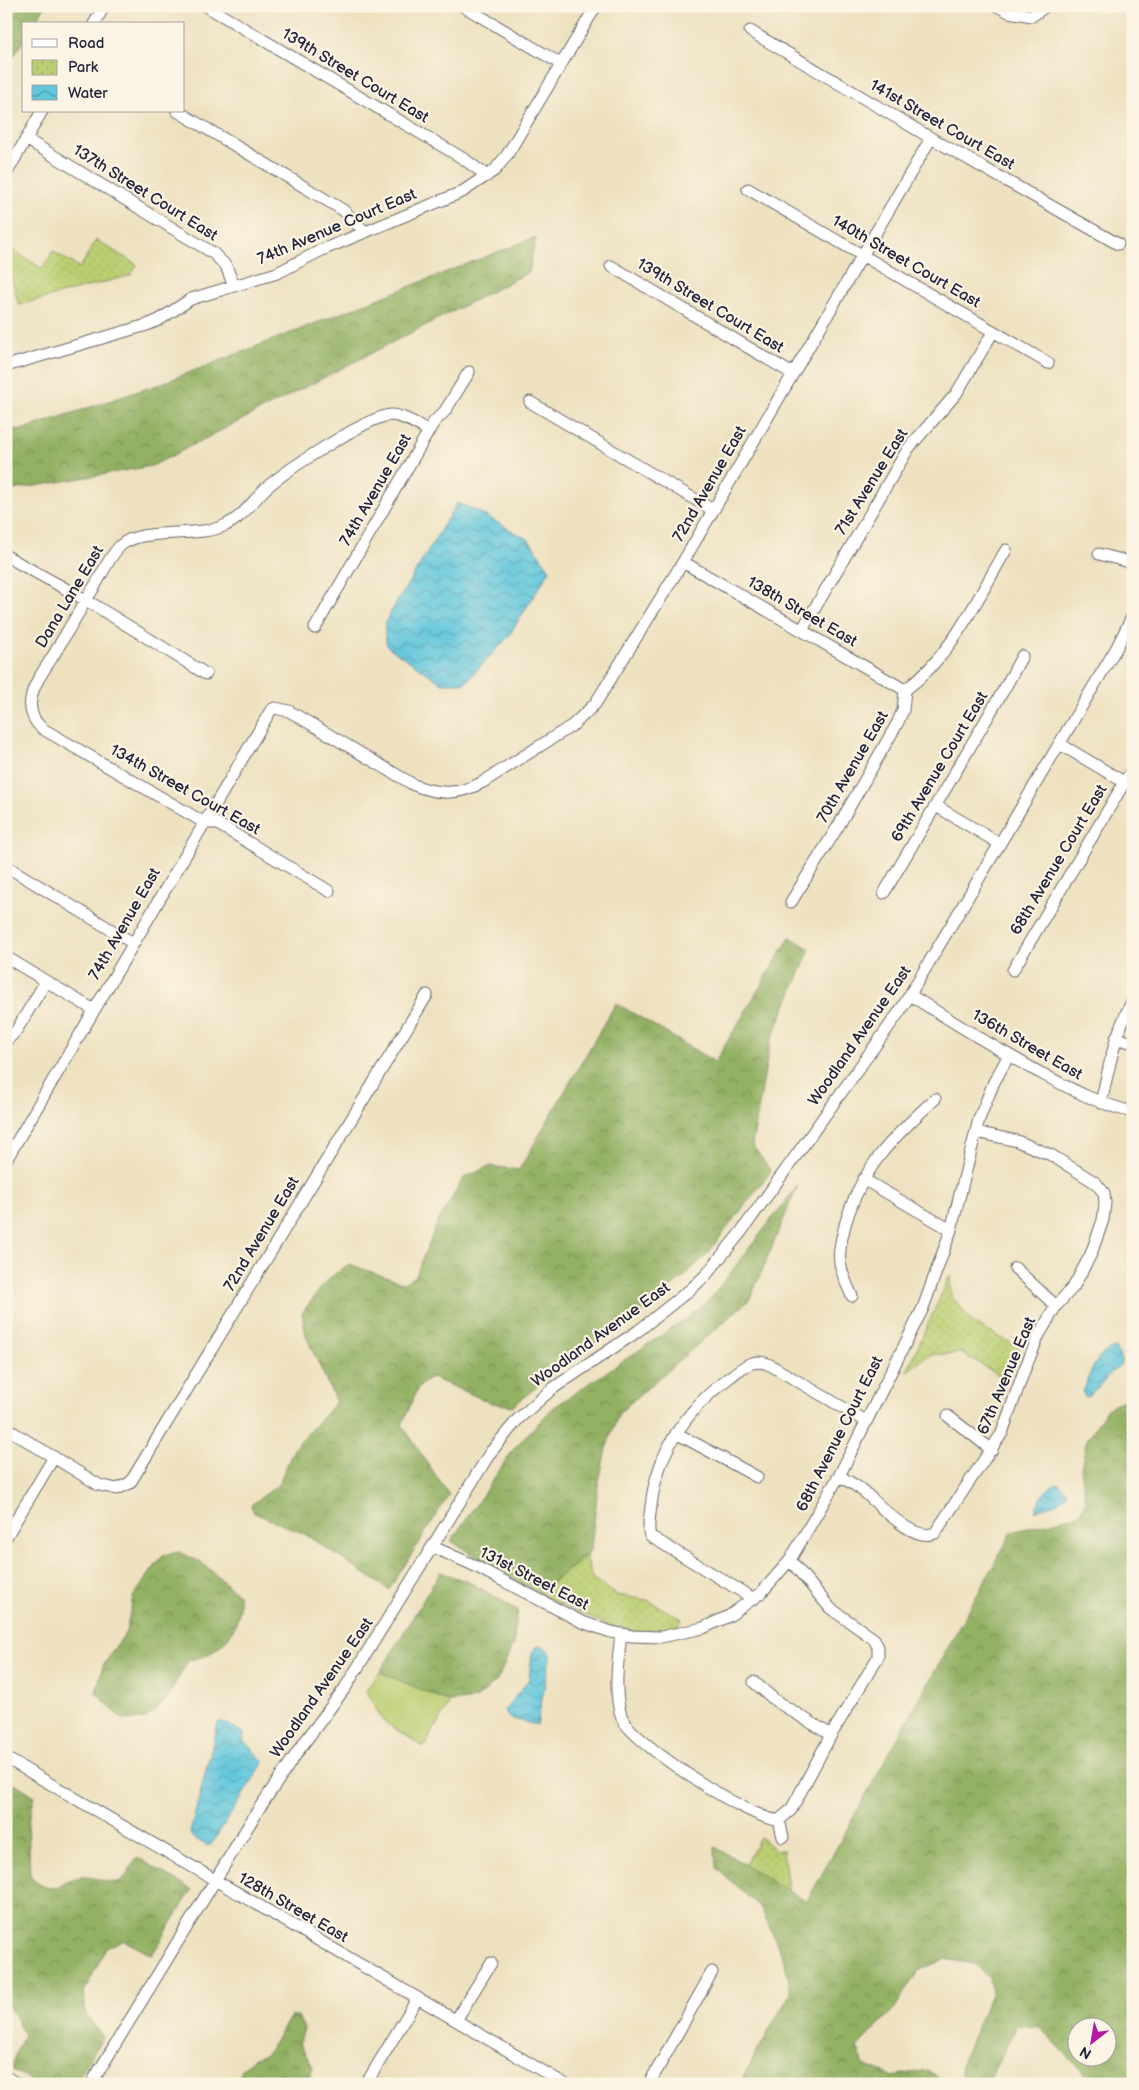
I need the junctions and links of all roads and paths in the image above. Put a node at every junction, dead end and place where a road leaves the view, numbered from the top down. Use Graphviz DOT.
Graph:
graph roads {
  1 [pos="104,6"];
  2 [pos="206,6"];
  3 [pos="463,6"];
  4 [pos="596,6"];
  5 [pos="997,6"];
  6 [pos="1046,6"];
  7 [pos="95,22"];
  8 [pos="750,31"];
  9 [pos="562,64"];
  10 [pos="41,112"];
  11 [pos="179,112"];
  12 [pos="932,138"];
  13 [pos="26,139"];
  14 [pos="6,174"];
  15 [pos="487,176"];
  16 [pos="748,189"];
  17 [pos="364,232"];
  18 [pos="1118,244"];
  19 [pos="863,255"];
  20 [pos="611,266"];
  21 [pos="234,286"];
  22 [pos="993,332"];
  23 [pos="1048,363"];
  24 [pos="6,366"];
  25 [pos="469,372"];
  26 [pos="793,374"];
  27 [pos="530,402"];
  28 [pos="429,431"];
  29 [pos="713,510"];
  30 [pos="1006,550"];
  31 [pos="1099,554"];
  32 [pos="6,556"];
  33 [pos="683,562"];
  34 [pos="1133,562"];
  35 [pos="86,600"];
  36 [pos="1133,615"];
  37 [pos="316,628"];
  38 [pos="802,630"];
  39 [pos="1022,656"];
  40 [pos="206,674"];
  41 [pos="904,690"];
  42 [pos="275,708"];
  43 [pos="31,712"];
  44 [pos="1060,744"];
  45 [pos="1133,768"];
  46 [pos="1124,782"];
  47 [pos="936,806"];
  48 [pos="205,823"];
  49 [pos="1000,844"];
  50 [pos="6,866"];
  51 [pos="329,891"];
  52 [pos="884,894"];
  53 [pos="790,902"];
  54 [pos="133,943"];
  55 [pos="6,957"];
  56 [pos="1013,970"];
  57 [pos="46,981"];
  58 [pos="427,995"];
  59 [pos="910,995"];
  60 [pos="1133,1000"];
  61 [pos="94,1010"];
  62 [pos="1116,1038"];
  63 [pos="6,1041"];
  64 [pos="1133,1043"];
  65 [pos="1008,1055"];
  66 [pos="935,1099"];
  67 [pos="1101,1103"];
  68 [pos="1133,1112"];
  69 [pos="976,1132"];
  70 [pos="6,1160"];
  71 [pos="863,1179"];
  72 [pos="951,1230"];
  73 [pos="1015,1268"];
  74 [pos="852,1296"];
  75 [pos="1056,1306"];
  76 [pos="948,1416"];
  77 [pos="866,1421"];
  78 [pos="6,1428"];
  79 [pos="676,1433"];
  80 [pos="992,1450"];
  81 [pos="54,1457"];
  82 [pos="840,1476"];
  83 [pos="757,1477"];
  84 [pos="6,1537"];
  85 [pos="433,1547"];
  86 [pos="790,1560"];
  87 [pos="754,1599"];
  88 [pos="621,1634"];
  89 [pos="754,1682"];
  90 [pos="831,1735"];
  91 [pos="6,1758"];
  92 [pos="779,1820"];
  93 [pos="783,1837"];
  94 [pos="215,1880"];
  95 [pos="491,1963"];
  96 [pos="712,1972"];
  97 [pos="417,1999"];
  98 [pos="456,2020"];
  99 [pos="6,2077"];
  100 [pos="17,2084"];
  101 [pos="91,2084"];
  102 [pos="366,2084"];
  103 [pos="565,2084"];
  104 [pos="649,2084"];
  1 -- 7 [label="street"];
  2 -- 15 [label="street, 139th Street Court East"];
  3 -- 9 [label="street"];
  4 -- 9 [label="street, 74th Avenue Court East"];
  5 -- 6 [label="street"];
  8 -- 12 [label="street, 141st Street Court East"];
  9 -- 15 [label="street, 74th Avenue Court East"];
  10 -- 13 [label="street"];
  11 -- 17 [label="street"];
  12 -- 18 [label="street, 141st Street Court East"];
  12 -- 19 [label="street, 72nd Avenue East"];
  13 -- 14 [label="street"];
  13 -- 21 [label="street, 137th Street Court East"];
  15 -- 17 [label="street, 74th Avenue Court East"];
  16 -- 19 [label="street, 140th Street Court East"];
  17 -- 21 [label="street, 74th Avenue Court East"];
  19 -- 22 [label="street, 140th Street Court East"];
  19 -- 26 [label="street, 72nd Avenue East"];
  20 -- 26 [label="street, 139th Street Court East"];
  21 -- 24 [label="street, 74th Avenue Court East"];
  22 -- 23 [label="street, 140th Street Court East"];
  22 -- 38 [label="street, 71st Avenue East"];
  25 -- 28 [label="street, 74th Avenue East"];
  26 -- 29 [label="street, 72nd Avenue East"];
  27 -- 29 [label="street"];
  28 -- 35 [label="street, Dana Lane East"];
  28 -- 37 [label="street, 74th Avenue East"];
  29 -- 33 [label="street, 72nd Avenue East"];
  30 -- 41 [label="street"];
  31 -- 34 [label="street"];
  32 -- 35 [label="street"];
  33 -- 38 [label="street, 138th Street East"];
  33 -- 42 [label="street, 72nd Avenue East"];
  35 -- 40 [label="street"];
  35 -- 43 [label="street, Dana Lane East"];
  36 -- 44 [label="street, Woodland Avenue East"];
  38 -- 41 [label="street, 138th Street East"];
  39 -- 47 [label="street, 69th Avenue Court East"];
  41 -- 53 [label="street, 70th Avenue East"];
  42 -- 48 [label="street, 74th Avenue East"];
  43 -- 48 [label="street, 134th Street Court East"];
  44 -- 46 [label="street"];
  44 -- 49 [label="street, Woodland Avenue East"];
  45 -- 46 [label="street, 68th Avenue Court East"];
  46 -- 56 [label="street, 68th Avenue Court East"];
  47 -- 49 [label="street"];
  47 -- 52 [label="street, 69th Avenue Court East"];
  48 -- 51 [label="street, 134th Street Court East"];
  48 -- 54 [label="street, 74th Avenue East"];
  49 -- 59 [label="street, Woodland Avenue East"];
  50 -- 54 [label="street"];
  54 -- 61 [label="street, 74th Avenue East"];
  55 -- 57 [label="street"];
  57 -- 61 [label="street"];
  57 -- 63 [label="street"];
  58 -- 81 [label="street, 72nd Avenue East"];
  59 -- 65 [label="street, 136th Street East"];
  59 -- 85 [label="street, Woodland Avenue East"];
  60 -- 62 [label="street"];
  61 -- 70 [label="street, 74th Avenue East"];
  62 -- 64 [label="street"];
  62 -- 67 [label="street"];
  65 -- 67 [label="street, 136th Street East"];
  65 -- 69 [label="street, 68th Avenue Court East"];
  66 -- 71 [label="street"];
  67 -- 68 [label="street, 136th Street East"];
  69 -- 72 [label="street, 68th Avenue Court East"];
  69 -- 75 [label="street, 67th Avenue East"];
  71 -- 72 [label="street"];
  71 -- 74 [label="street"];
  72 -- 77 [label="street, 68th Avenue Court East"];
  73 -- 75 [label="street"];
  75 -- 80 [label="street, 67th Avenue East"];
  76 -- 80 [label="street"];
  77 -- 79 [label="street"];
  77 -- 82 [label="street, 68th Avenue Court East"];
  78 -- 81 [label="street"];
  79 -- 83 [label="street"];
  79 -- 87 [label="street"];
  80 -- 82 [label="street, 67th Avenue East"];
  81 -- 84 [label="street"];
  82 -- 86 [label="street, 68th Avenue Court East"];
  85 -- 88 [label="street, 131st Street East"];
  85 -- 94 [label="street, Woodland Avenue East"];
  86 -- 87 [label="street, 68th Avenue Court East"];
  86 -- 90 [label="street"];
  87 -- 88 [label="street, 68th Avenue Court East"];
  88 -- 92 [label="street"];
  89 -- 90 [label="street"];
  90 -- 92 [label="street"];
  91 -- 94 [label="street, 128th Street East"];
  92 -- 93 [label="street"];
  94 -- 97 [label="street, 128th Street East"];
  94 -- 101 [label="street, Woodland Avenue East"];
  95 -- 98 [label="street"];
  96 -- 104 [label="street"];
  97 -- 98 [label="street, 128th Street East"];
  97 -- 102 [label="street"];
  98 -- 103 [label="street, 128th Street East"];
  99 -- 100 [label="street"];
}
